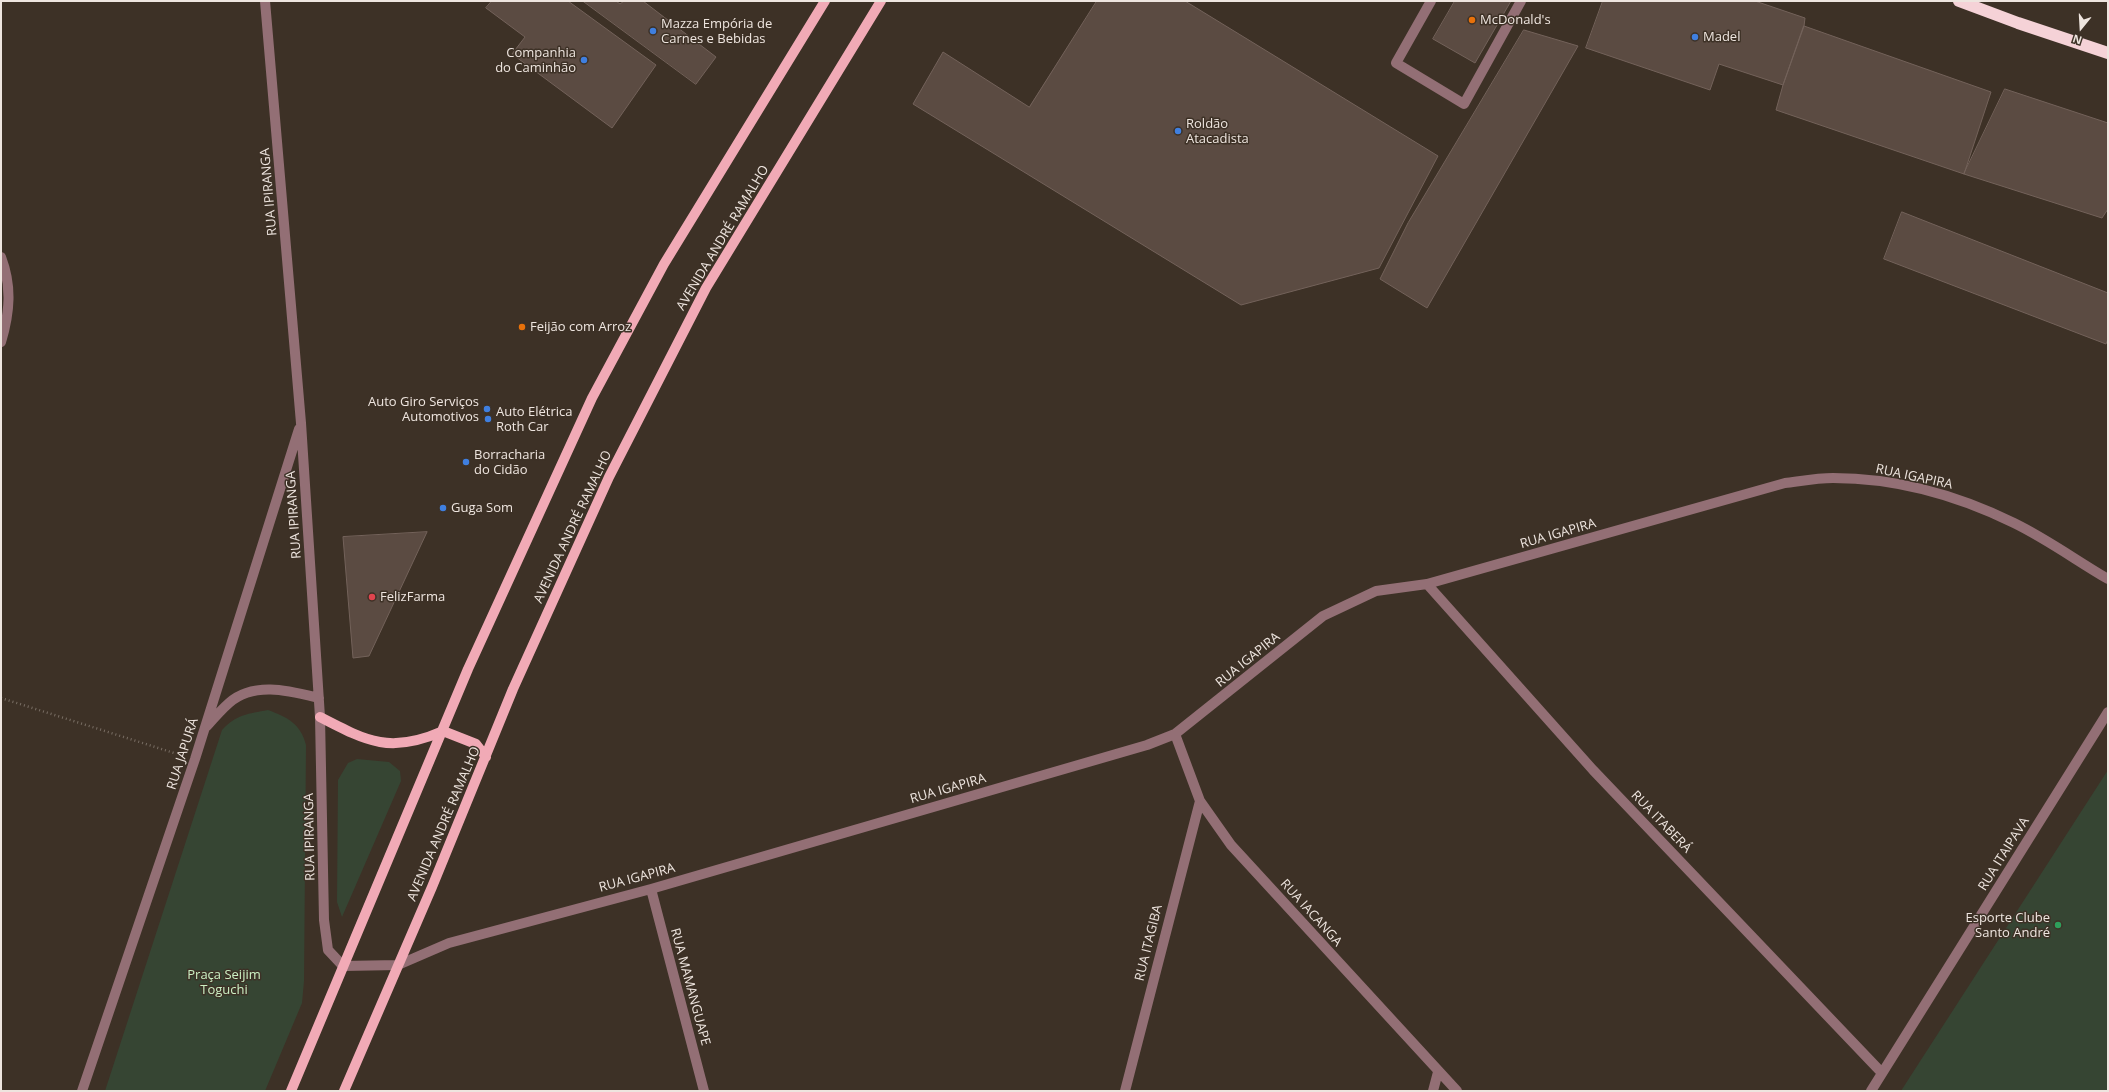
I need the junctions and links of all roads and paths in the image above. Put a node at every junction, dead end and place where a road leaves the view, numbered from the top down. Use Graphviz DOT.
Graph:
graph roads {
  1 [pos="265,1"];
  2 [pos="825,1"];
  3 [pos="881,1"];
  4 [pos="1431,1"];
  5 [pos="1520,1"];
  6 [pos="1960,1"];
  7 [pos="2108,53"];
  8 [pos="1,257"];
  9 [pos="1,342"];
  10 [pos="301,423"];
  11 [pos="2108,579"];
  12 [pos="1427,584"];
  13 [pos="1,698"];
  14 [pos="319,698"];
  15 [pos="2108,712"];
  16 [pos="320,717"];
  17 [pos="205,727"];
  18 [pos="443,731"];
  19 [pos="1175,734"];
  20 [pos="486,757"];
  21 [pos="195,759"];
  22 [pos="1200,801"];
  23 [pos="651,889"];
  24 [pos="398,965"];
  25 [pos="343,966"];
  26 [pos="1438,1072"];
  27 [pos="1882,1073"];
  28 [pos="82,1091"];
  29 [pos="291,1091"];
  30 [pos="344,1091"];
  31 [pos="704,1091"];
  32 [pos="1125,1091"];
  33 [pos="1433,1091"];
  34 [pos="1457,1091"];
  35 [pos="1871,1091"];
  1 -- 10 [label="street, RUA IPIRANGA"];
  2 -- 18 [label="main road"];
  3 -- 20 [label="main road, AVENIDA ANDRÉ RAMALHO"];
  4 -- 5 [label="street"];
  6 -- 7 [label="highway"];
  8 -- 9 [label="street"];
  10 -- 14 [label="street, RUA IPIRANGA"];
  10 -- 17 [label="street, RUA JAPURÁ"];
  11 -- 12 [label="street, RUA IGAPIRA"];
  12 -- 19 [label="street, RUA IGAPIRA"];
  12 -- 27 [label="street, RUA ITABERÁ"];
  13 -- 21 [label="path"];
  14 -- 16 [label="street, RUA IPIRANGA"];
  14 -- 17 [label="street"];
  15 -- 27 [label="street, RUA ITAIPAVA"];
  16 -- 18 [label="main road"];
  16 -- 25 [label="street, RUA IPIRANGA"];
  17 -- 21 [label="street, RUA JAPURÁ"];
  18 -- 20 [label="main road"];
  18 -- 25 [label="main road"];
  19 -- 22 [label="street, RUA IACANGA"];
  19 -- 23 [label="street, RUA IGAPIRA"];
  20 -- 24 [label="main road, AVENIDA ANDRÉ RAMALHO"];
  21 -- 28 [label="street, RUA JAPURÁ"];
  22 -- 26 [label="street, RUA IACANGA"];
  22 -- 32 [label="street, RUA ITAGIBA"];
  23 -- 24 [label="street, RUA IGAPIRA"];
  23 -- 31 [label="street, RUA MAMANGUAPE"];
  24 -- 25 [label="street"];
  24 -- 30 [label="main road, AVENIDA ANDRÉ RAMALHO"];
  25 -- 29 [label="main road"];
  26 -- 33 [label="street"];
  26 -- 34 [label="street, RUA IACANGA"];
  27 -- 35 [label="street, RUA ITAIPAVA"];
}
